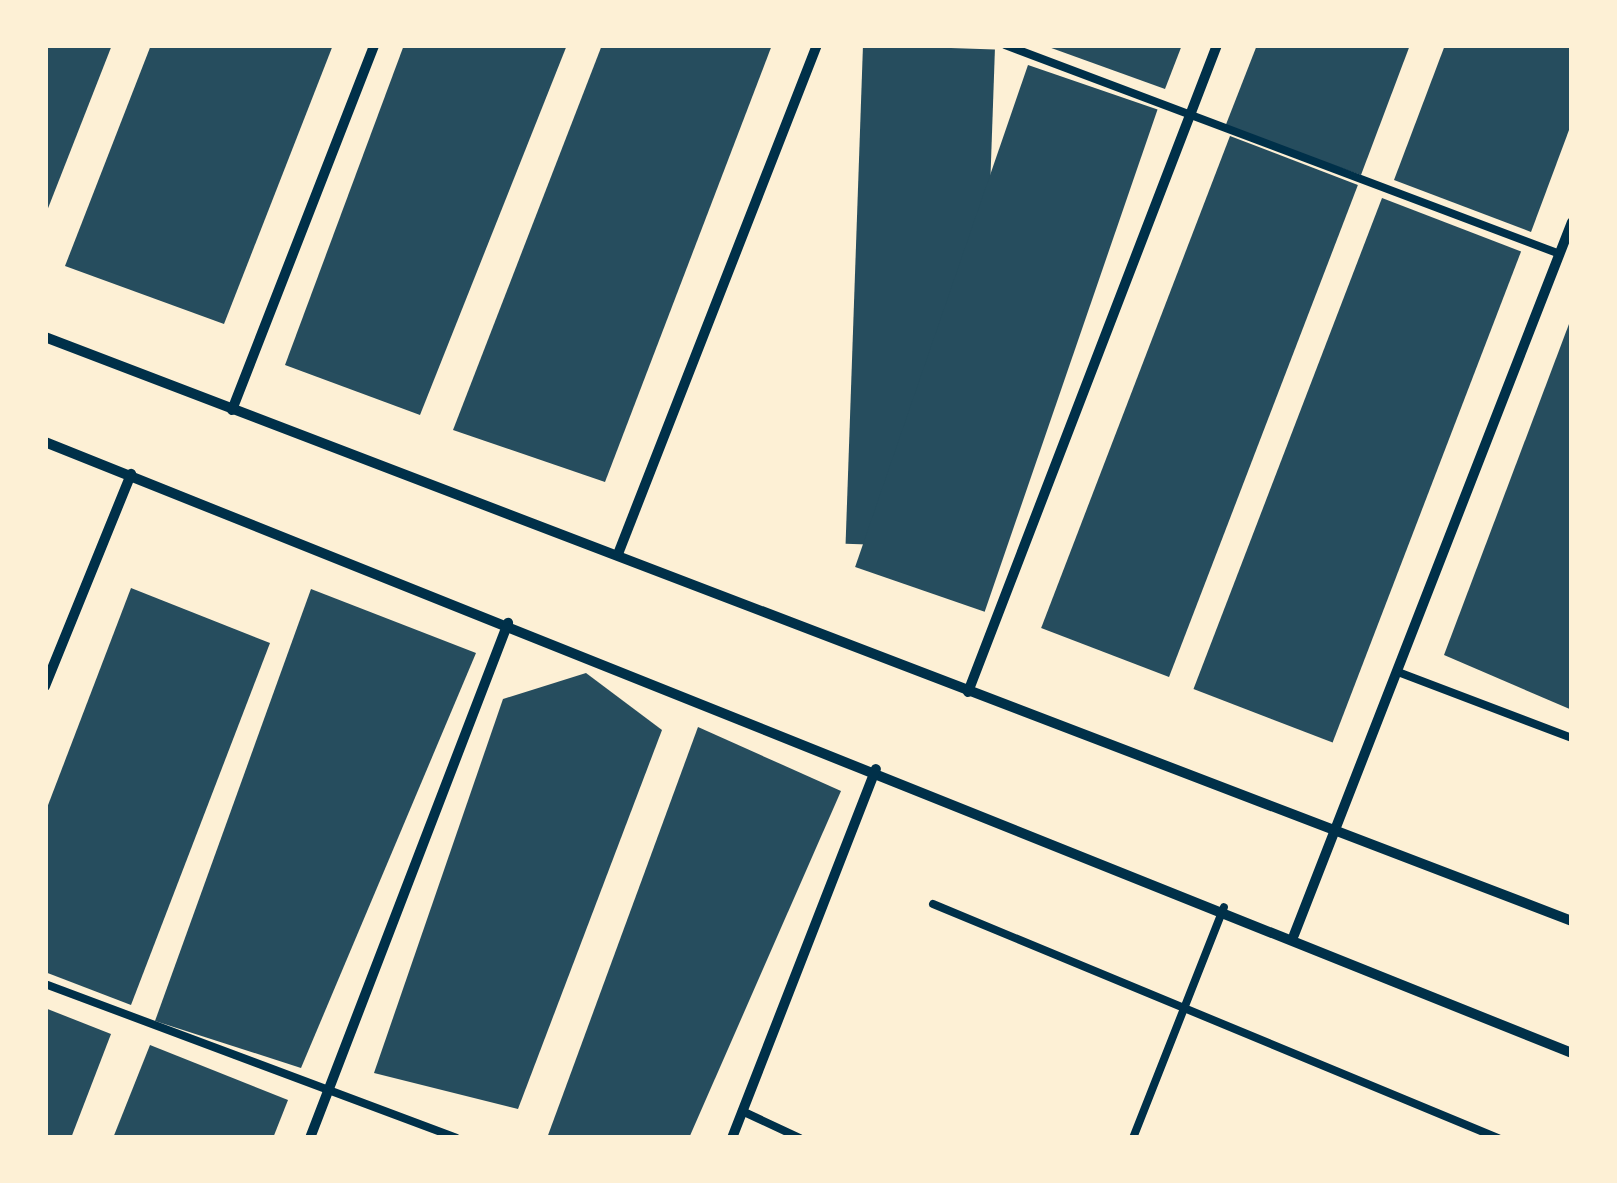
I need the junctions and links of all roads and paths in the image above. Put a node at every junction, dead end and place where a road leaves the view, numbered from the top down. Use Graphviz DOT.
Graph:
graph roads {
  1 [pos="374,45"];
  2 [pos="817,45"];
  3 [pos="1005,45"];
  4 [pos="1217,45"];
  5 [pos="1190,115"];
  6 [pos="1572,222"];
  7 [pos="1560,254"];
  8 [pos="45,337"];
  9 [pos="232,410"];
  10 [pos="45,442"];
  11 [pos="130,474"];
  12 [pos="618,554"];
  13 [pos="508,623"];
  14 [pos="1398,672"];
  15 [pos="45,686"];
  16 [pos="968,692"];
  17 [pos="1572,738"];
  18 [pos="876,769"];
  19 [pos="1334,836"];
  20 [pos="934,904"];
  21 [pos="1224,907"];
  22 [pos="1572,921"];
  23 [pos="1294,935"];
  24 [pos="45,984"];
  25 [pos="1186,1005"];
  26 [pos="1572,1053"];
  27 [pos="328,1094"];
  28 [pos="742,1111"];
  29 [pos="310,1138"];
  30 [pos="456,1138"];
  31 [pos="732,1138"];
  32 [pos="800,1138"];
  33 [pos="1133,1138"];
  34 [pos="1498,1138"];
  1 -- 9 [label="street"];
  2 -- 12 [label="street"];
  3 -- 5 [label="lane"];
  4 -- 5 [label="street"];
  5 -- 7 [label="lane"];
  5 -- 16 [label="street"];
  6 -- 7 [label="street"];
  7 -- 14 [label="street"];
  8 -- 9 [label="street"];
  9 -- 12 [label="street"];
  10 -- 11 [label="street"];
  11 -- 13 [label="street"];
  11 -- 15 [label="street"];
  12 -- 16 [label="street"];
  13 -- 18 [label="street"];
  13 -- 27 [label="street"];
  14 -- 17 [label="lane"];
  14 -- 19 [label="street"];
  16 -- 19 [label="street"];
  18 -- 21 [label="street"];
  18 -- 28 [label="street"];
  19 -- 22 [label="street"];
  19 -- 23 [label="street"];
  20 -- 25 [label="lane"];
  21 -- 23 [label="street"];
  21 -- 25 [label="lane"];
  23 -- 26 [label="street"];
  24 -- 27 [label="lane"];
  25 -- 33 [label="lane"];
  25 -- 34 [label="lane"];
  27 -- 29 [label="street"];
  27 -- 30 [label="lane"];
  28 -- 31 [label="street"];
  28 -- 32 [label="lane"];
}
